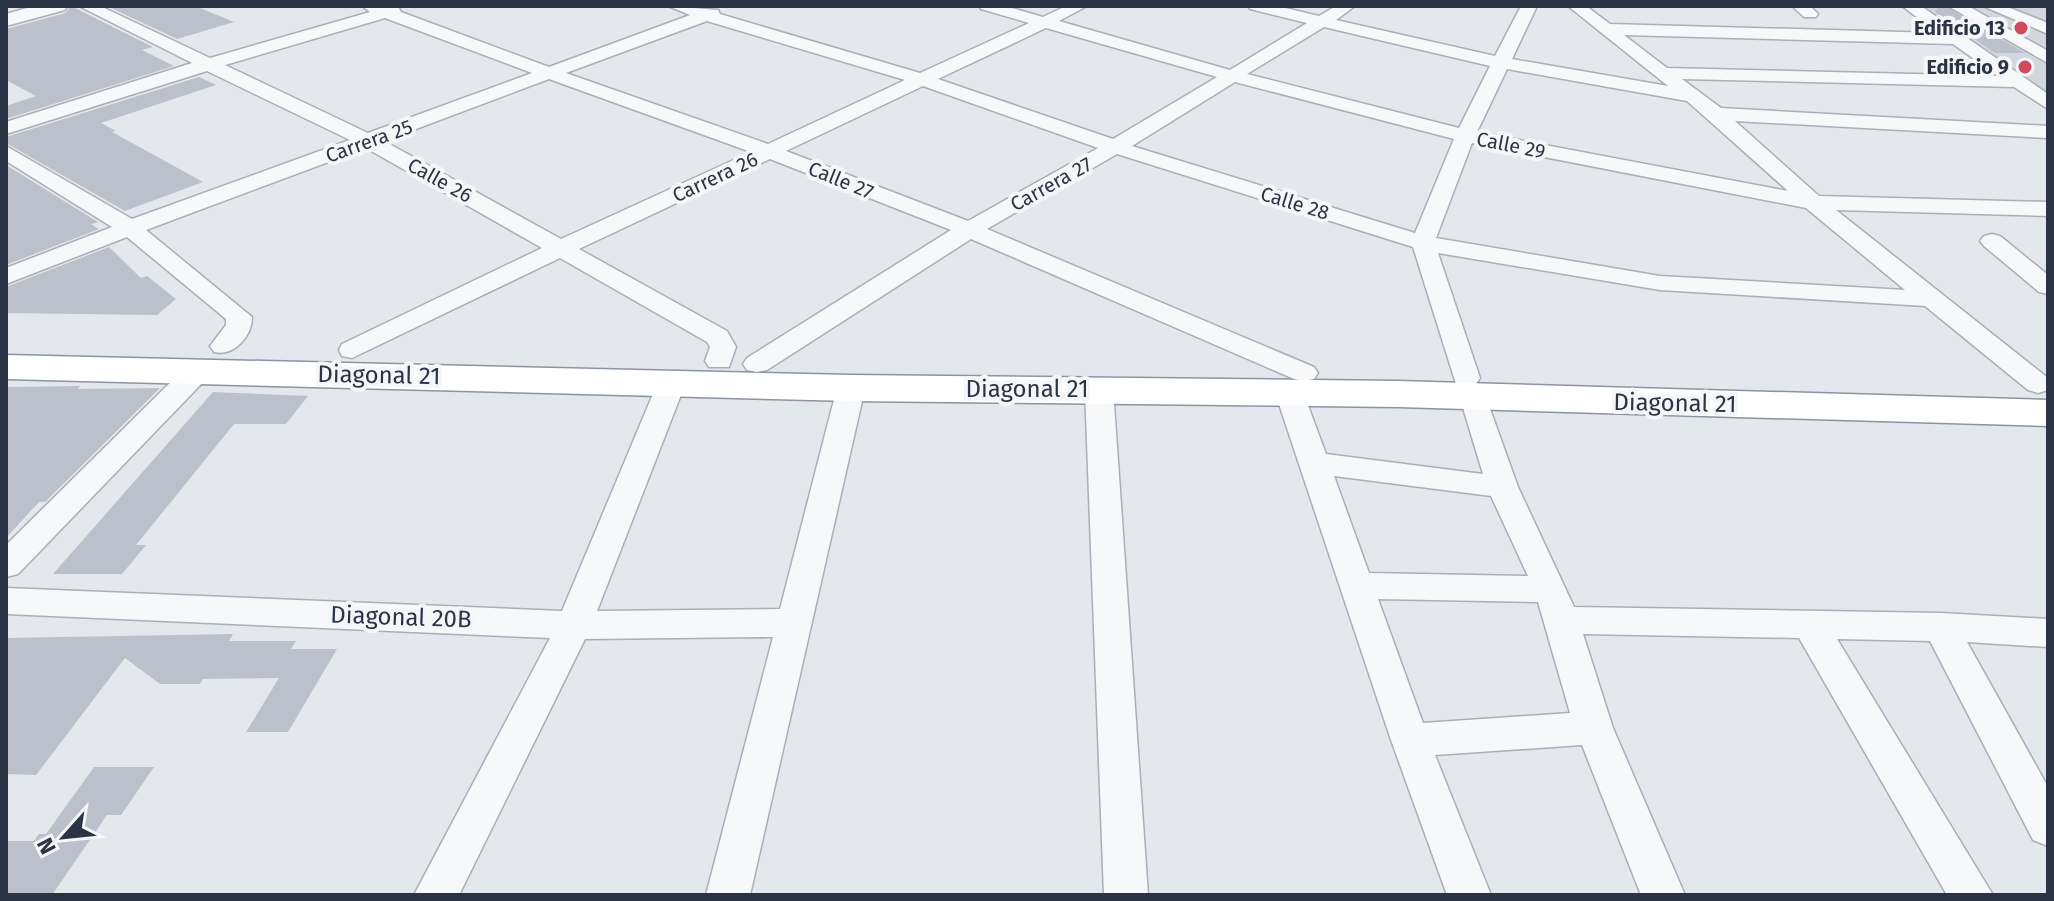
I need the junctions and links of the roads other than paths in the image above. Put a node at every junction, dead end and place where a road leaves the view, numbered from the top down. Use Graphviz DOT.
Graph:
graph roads {
  1 [pos="58,6"];
  2 [pos="87,6"];
  3 [pos="407,6"];
  4 [pos="676,6"];
  5 [pos="732,6"];
  6 [pos="987,6"];
  7 [pos="1079,6"];
  8 [pos="1256,6"];
  9 [pos="1347,6"];
  10 [pos="1529,6"];
  11 [pos="1576,6"];
  12 [pos="1910,6"];
  13 [pos="1956,6"];
  14 [pos="1991,6"];
  15 [pos="378,9"];
  16 [pos="707,15"];
  17 [pos="6,20"];
  18 [pos="1047,21"];
  19 [pos="1323,22"];
  20 [pos="1607,29"];
  21 [pos="2048,29"];
  22 [pos="1957,39"];
  23 [pos="2048,58"];
  24 [pos="1501,63"];
  25 [pos="209,64"];
  26 [pos="1663,73"];
  27 [pos="550,75"];
  28 [pos="1232,76"];
  29 [pos="920,79"];
  30 [pos="2017,82"];
  31 [pos="1693,97"];
  32 [pos="2048,103"];
  33 [pos="1716,114"];
  34 [pos="6,128"];
  35 [pos="2048,132"];
  36 [pos="1465,136"];
  37 [pos="368,141"];
  38 [pos="1115,147"];
  39 [pos="770,151"];
  40 [pos="6,152"];
  41 [pos="1813,203"];
  42 [pos="2048,209"];
  43 [pos="130,228"];
  44 [pos="968,230"];
  45 [pos="1992,241"];
  46 [pos="1423,243"];
  47 [pos="562,248"];
  48 [pos="6,277"];
  49 [pos="2048,287"];
  50 [pos="1934,299"];
  51 [pos="6,342"];
  52 [pos="352,350"];
  53 [pos="211,358"];
  54 [pos="738,362"];
  55 [pos="6,367"];
  56 [pos="672,382"];
  57 [pos="1297,383"];
  58 [pos="851,388"];
  59 [pos="1470,388"];
  60 [pos="1099,389"];
  61 [pos="2045,394"];
  62 [pos="1313,463"];
  63 [pos="1502,487"];
  64 [pos="6,565"];
  65 [pos="1355,586"];
  66 [pos="6,601"];
  67 [pos="1556,604"];
  68 [pos="796,623"];
  69 [pos="574,625"];
  70 [pos="1810,625"];
  71 [pos="1941,627"];
  72 [pos="2048,633"];
  73 [pos="1594,728"];
  74 [pos="1410,740"];
  75 [pos="2048,827"];
  76 [pos="436,895"];
  77 [pos="728,895"];
  78 [pos="1126,895"];
  79 [pos="1469,895"];
  80 [pos="1663,895"];
  81 [pos="1971,895"];
  1 -- 17 [label="street"];
  2 -- 25 [label="street, Calle 26"];
  3 -- 15 [label="street"];
  4 -- 16 [label="street, Calle 28"];
  5 -- 16 [label="street, Carrera 25"];
  6 -- 18 [label="street, Calle 29"];
  7 -- 18 [label="street, Carrera 26"];
  8 -- 19 [label="street"];
  9 -- 19 [label="street, Carrera 27"];
  10 -- 24 [label="street"];
  11 -- 20 [label="street"];
  12 -- 22 [label="street"];
  13 -- 23 [label="street"];
  14 -- 21 [label="street"];
  15 -- 25 [label="street"];
  15 -- 27 [label="street, Calle 27"];
  16 -- 27 [label="street, Carrera 25"];
  16 -- 29 [label="street, Calle 28"];
  18 -- 28 [label="street, Calle 29"];
  18 -- 29 [label="street, Carrera 26"];
  19 -- 24 [label="street"];
  19 -- 28 [label="street, Carrera 27"];
  20 -- 22 [label="street"];
  20 -- 26 [label="street"];
  22 -- 30 [label="street"];
  24 -- 31 [label="street"];
  24 -- 36 [label="street"];
  25 -- 34 [label="street"];
  25 -- 37 [label="street, Calle 26"];
  26 -- 30 [label="street"];
  26 -- 31 [label="street"];
  27 -- 37 [label="street, Carrera 25"];
  27 -- 39 [label="street, Calle 27"];
  28 -- 36 [label="street, Calle 29"];
  28 -- 38 [label="street, Carrera 27"];
  29 -- 38 [label="street, Calle 28"];
  29 -- 39 [label="street, Carrera 26"];
  30 -- 32 [label="street"];
  31 -- 33 [label="street"];
  33 -- 35 [label="street"];
  33 -- 41 [label="street"];
  36 -- 41 [label="street, Calle 29"];
  36 -- 46 [label="street"];
  37 -- 43 [label="street, Carrera 25"];
  37 -- 47 [label="street, Calle 26"];
  38 -- 44 [label="street, Carrera 27"];
  38 -- 46 [label="street, Calle 28"];
  39 -- 44 [label="street, Calle 27"];
  39 -- 47 [label="street, Carrera 26"];
  40 -- 43 [label="street"];
  41 -- 42 [label="street, Calle 29"];
  41 -- 50 [label="street"];
  43 -- 48 [label="street, Carrera 25"];
  43 -- 53 [label="street"];
  44 -- 54 [label="street, Carrera 27"];
  44 -- 57 [label="street, Calle 27"];
  45 -- 49 [label="street"];
  46 -- 50 [label="street, Calle 28"];
  46 -- 59 [label="street"];
  47 -- 52 [label="street, Carrera 26"];
  47 -- 54 [label="street, Calle 26"];
  50 -- 61 [label="street"];
  51 -- 53 [label="highway, Diagonal 21"];
  52 -- 53 [label="highway, Diagonal 21"];
  52 -- 54 [label="highway, Diagonal 21"];
  53 -- 55 [label="highway, Diagonal 21"];
  53 -- 56 [label="highway, Diagonal 21"];
  53 -- 64 [label="street"];
  54 -- 57 [label="highway, Diagonal 21"];
  56 -- 58 [label="highway, Diagonal 21"];
  56 -- 69 [label="street"];
  57 -- 59 [label="highway, Diagonal 21"];
  57 -- 60 [label="highway, Diagonal 21"];
  57 -- 62 [label="street"];
  58 -- 60 [label="highway, Diagonal 21"];
  58 -- 68 [label="street"];
  59 -- 61 [label="highway, Diagonal 21"];
  59 -- 63 [label="street"];
  60 -- 78 [label="street"];
  62 -- 63 [label="street"];
  62 -- 65 [label="street"];
  63 -- 67 [label="street"];
  65 -- 67 [label="street"];
  65 -- 74 [label="street"];
  66 -- 69 [label="street, Diagonal 20B"];
  67 -- 70 [label="street"];
  67 -- 73 [label="street"];
  68 -- 69 [label="street, Diagonal 20B"];
  68 -- 77 [label="street"];
  69 -- 76 [label="street"];
  70 -- 71 [label="street"];
  70 -- 81 [label="street"];
  71 -- 72 [label="street"];
  71 -- 75 [label="street"];
  73 -- 74 [label="street"];
  73 -- 80 [label="street"];
  74 -- 79 [label="street"];
}
